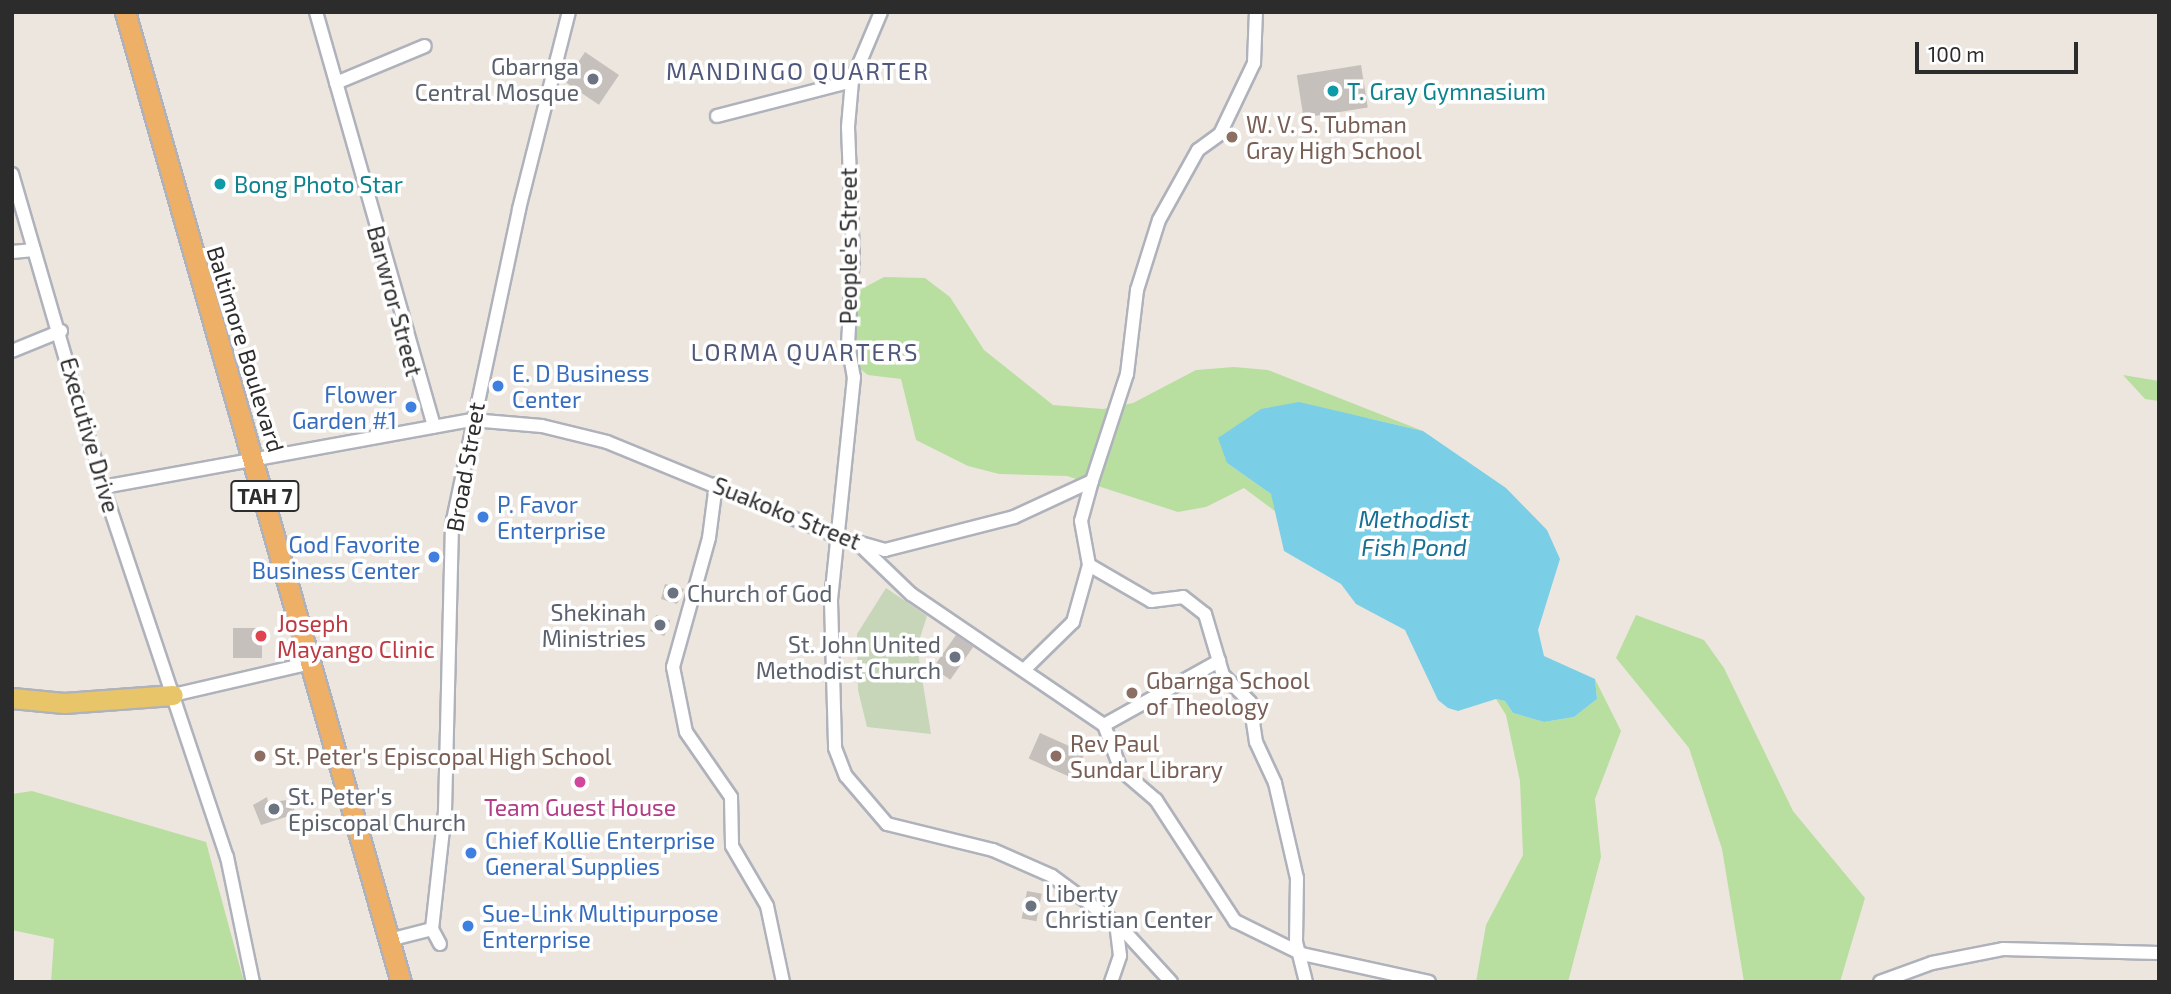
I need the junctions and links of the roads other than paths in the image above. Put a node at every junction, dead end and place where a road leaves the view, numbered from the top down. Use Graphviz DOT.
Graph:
graph roads {
  1 [pos="125,12"];
  2 [pos="316,12"];
  3 [pos="569,12"];
  4 [pos="881,12"];
  5 [pos="1256,12"];
  6 [pos="425,46"];
  7 [pos="852,81"];
  8 [pos="336,83"];
  9 [pos="717,116"];
  10 [pos="12,174"];
  11 [pos="34,250"];
  12 [pos="12,252"];
  13 [pos="61,331"];
  14 [pos="12,351"];
  15 [pos="472,420"];
  16 [pos="434,427"];
  17 [pos="254,458"];
  18 [pos="1092,481"];
  19 [pos="716,484"];
  20 [pos="103,486"];
  21 [pos="836,536"];
  22 [pos="859,545"];
  23 [pos="1089,565"];
  24 [pos="1219,661"];
  25 [pos="311,663"];
  26 [pos="1026,668"];
  27 [pos="173,695"];
  28 [pos="12,698"];
  29 [pos="1104,725"];
  30 [pos="1116,923"];
  31 [pos="432,929"];
  32 [pos="389,940"];
  33 [pos="440,944"];
  34 [pos="2159,953"];
  35 [pos="1302,954"];
  36 [pos="253,982"];
  37 [pos="401,982"];
  38 [pos="783,982"];
  39 [pos="1111,982"];
  40 [pos="1171,982"];
  41 [pos="1306,982"];
  42 [pos="1429,982"];
  43 [pos="1880,982"];
  1 -- 17 [label="highway, Baltimore Boulevard / TAH 7"];
  2 -- 8 [label="street, Barwror Street"];
  3 -- 15 [label="street, Broad Street"];
  4 -- 7 [label="street, People's Street"];
  5 -- 18 [label="street"];
  6 -- 8 [label="street"];
  7 -- 9 [label="street"];
  7 -- 21 [label="street, People's Street"];
  8 -- 16 [label="street, Barwror Street"];
  10 -- 11 [label="street, Executive Drive"];
  11 -- 12 [label="street"];
  11 -- 13 [label="street, Executive Drive"];
  13 -- 14 [label="street"];
  13 -- 20 [label="street, Executive Drive"];
  15 -- 16 [label="street, Suakoko Street"];
  15 -- 19 [label="street, Suakoko Street"];
  15 -- 31 [label="street, Broad Street"];
  16 -- 17 [label="street, Suakoko Street"];
  17 -- 20 [label="street, Suakoko Street"];
  17 -- 25 [label="highway, Baltimore Boulevard / TAH 7"];
  18 -- 22 [label="street, Suakoko Street"];
  18 -- 23 [label="street"];
  19 -- 21 [label="street, Suakoko Street"];
  19 -- 38 [label="street"];
  20 -- 27 [label="street, Executive Drive"];
  21 -- 22 [label="street, Suakoko Street"];
  21 -- 30 [label="street, People's Street"];
  22 -- 26 [label="street"];
  23 -- 24 [label="street"];
  23 -- 26 [label="street"];
  24 -- 29 [label="street"];
  24 -- 35 [label="street"];
  25 -- 27 [label="street"];
  25 -- 32 [label="highway, Baltimore Boulevard / TAH 7"];
  26 -- 29 [label="street"];
  27 -- 28 [label="main road"];
  27 -- 36 [label="street, Executive Drive"];
  29 -- 35 [label="street"];
  30 -- 39 [label="street"];
  30 -- 40 [label="street, People's Street"];
  31 -- 32 [label="street"];
  31 -- 33 [label="street"];
  32 -- 37 [label="highway, Baltimore Boulevard / TAH 7"];
  34 -- 43 [label="street"];
  35 -- 41 [label="street"];
  35 -- 42 [label="street"];
}
